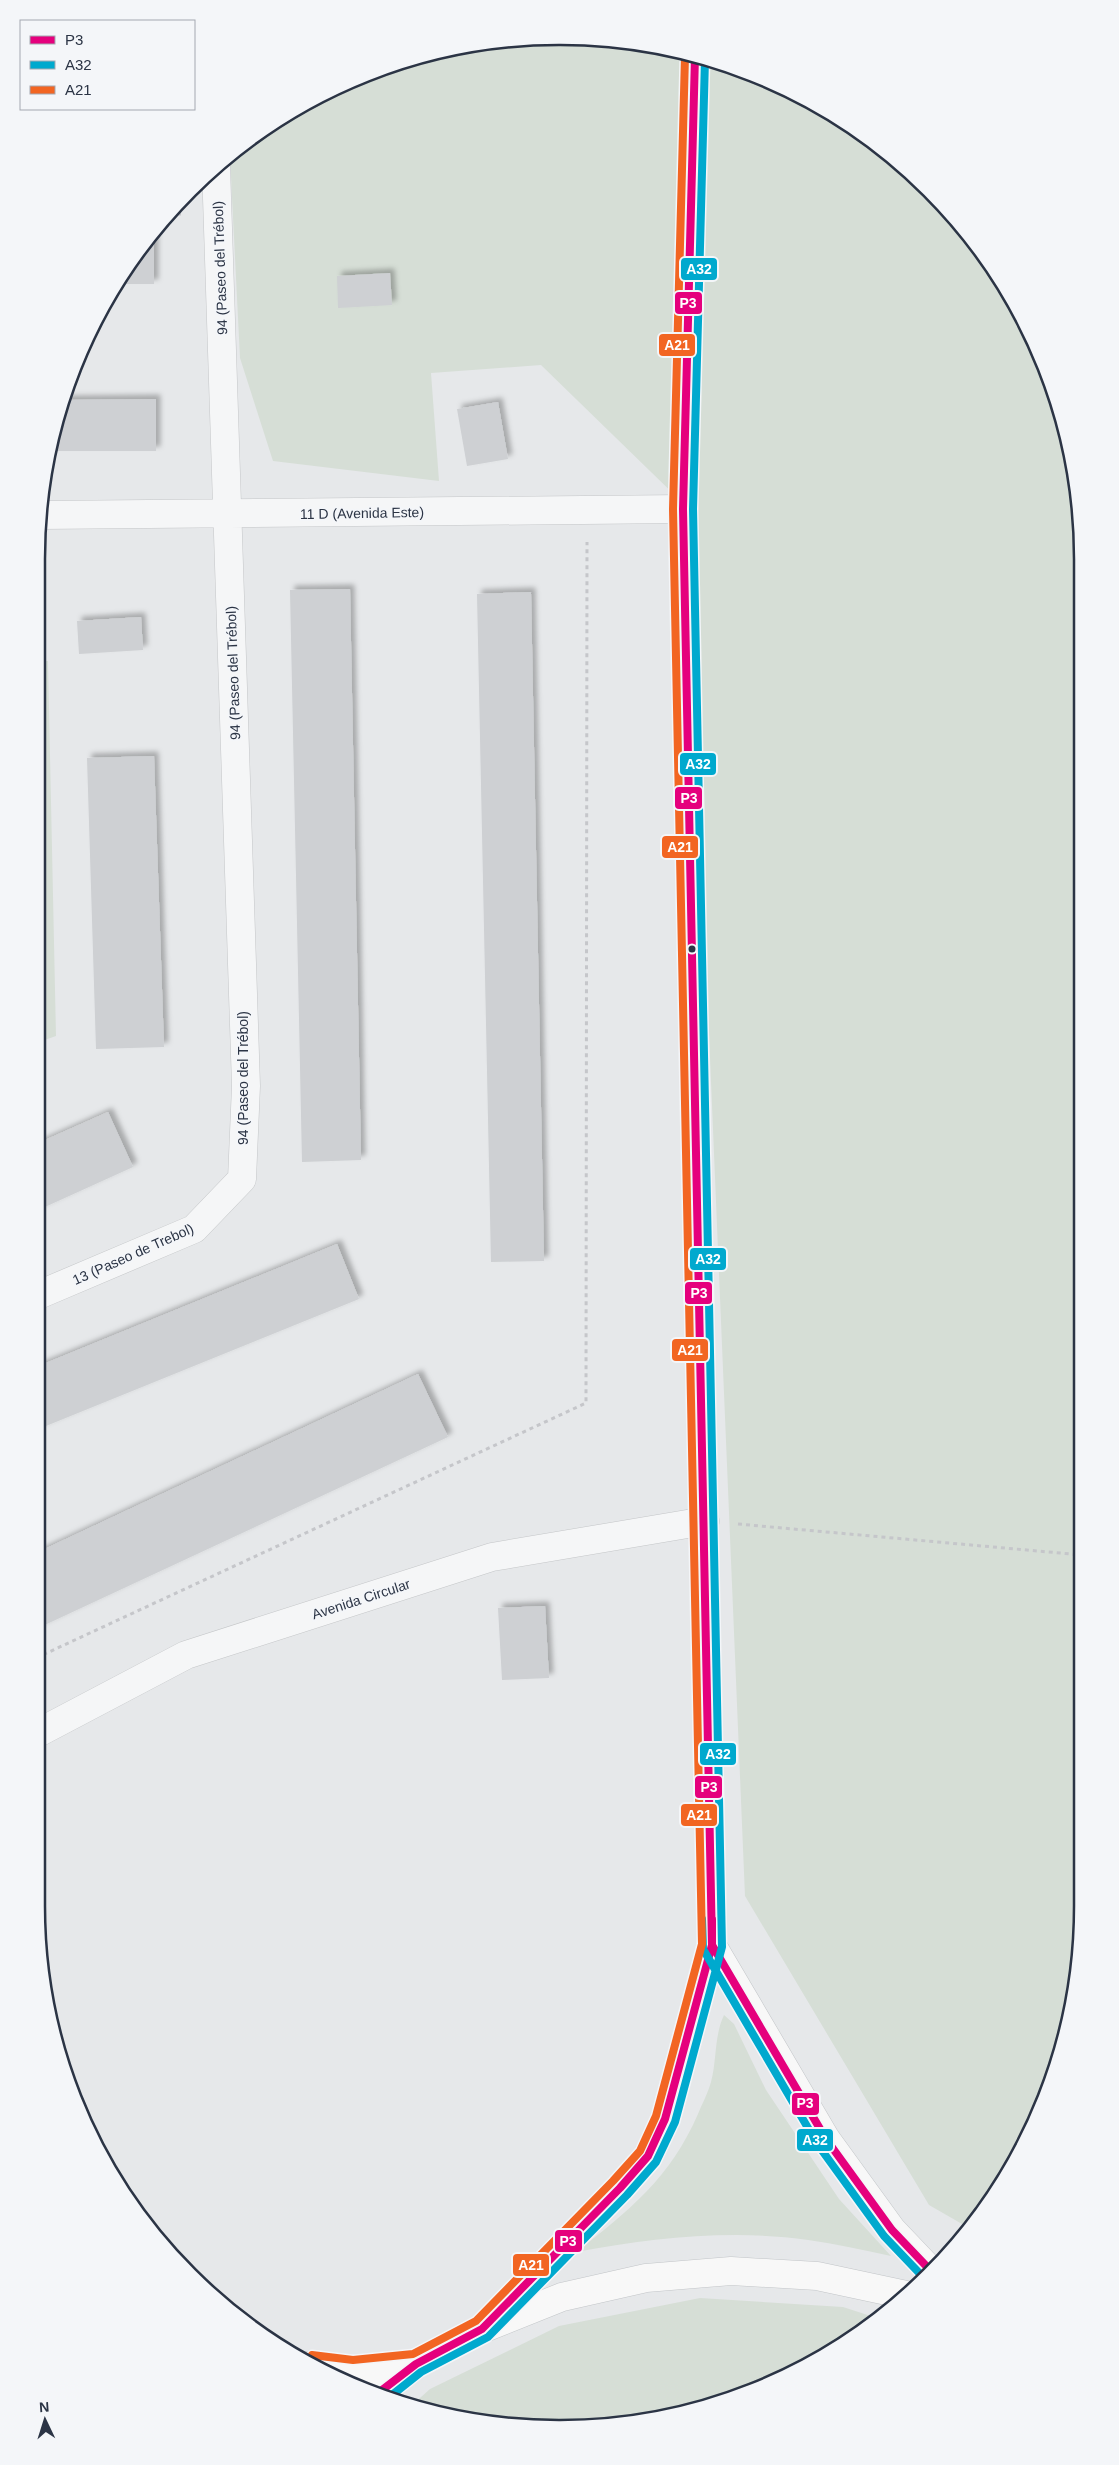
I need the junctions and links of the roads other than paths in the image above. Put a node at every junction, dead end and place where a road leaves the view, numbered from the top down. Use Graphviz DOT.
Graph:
graph roads {
  1 [pos="695,64"];
  2 [pos="216,177"];
  3 [pos="684,509"];
  4 [pos="228,514"];
  5 [pos="47,515"];
  6 [pos="242,1179"];
  7 [pos="45,1292"];
  8 [pos="705,1521"];
  9 [pos="45,1729"];
  10 [pos="712,1945"];
  11 [pos="926,2266"];
  12 [pos="898,2293"];
  13 [pos="482,2329"];
  14 [pos="416,2364"];
  15 [pos="334,2368"];
  16 [pos="384,2389"];
  1 -- 3 [label="main road"];
  2 -- 4 [label="street, 94 (Paseo del Trébol)"];
  3 -- 4 [label="street, 11 D (Avenida Este)"];
  3 -- 8 [label="main road"];
  4 -- 5 [label="street, 11 D (Avenida Este)"];
  4 -- 6 [label="street, 94 (Paseo del Trébol)"];
  6 -- 7 [label="street, 13 (Paseo de Trebol)"];
  8 -- 9 [label="street, Avenida Circular"];
  8 -- 10 [label="main road"];
  10 -- 11 [label="main road"];
  10 -- 13 [label="main road"];
  12 -- 13 [label="main road"];
  13 -- 14 [label="main road"];
  14 -- 15 [label="main road"];
  14 -- 16 [label="main road"];
}
